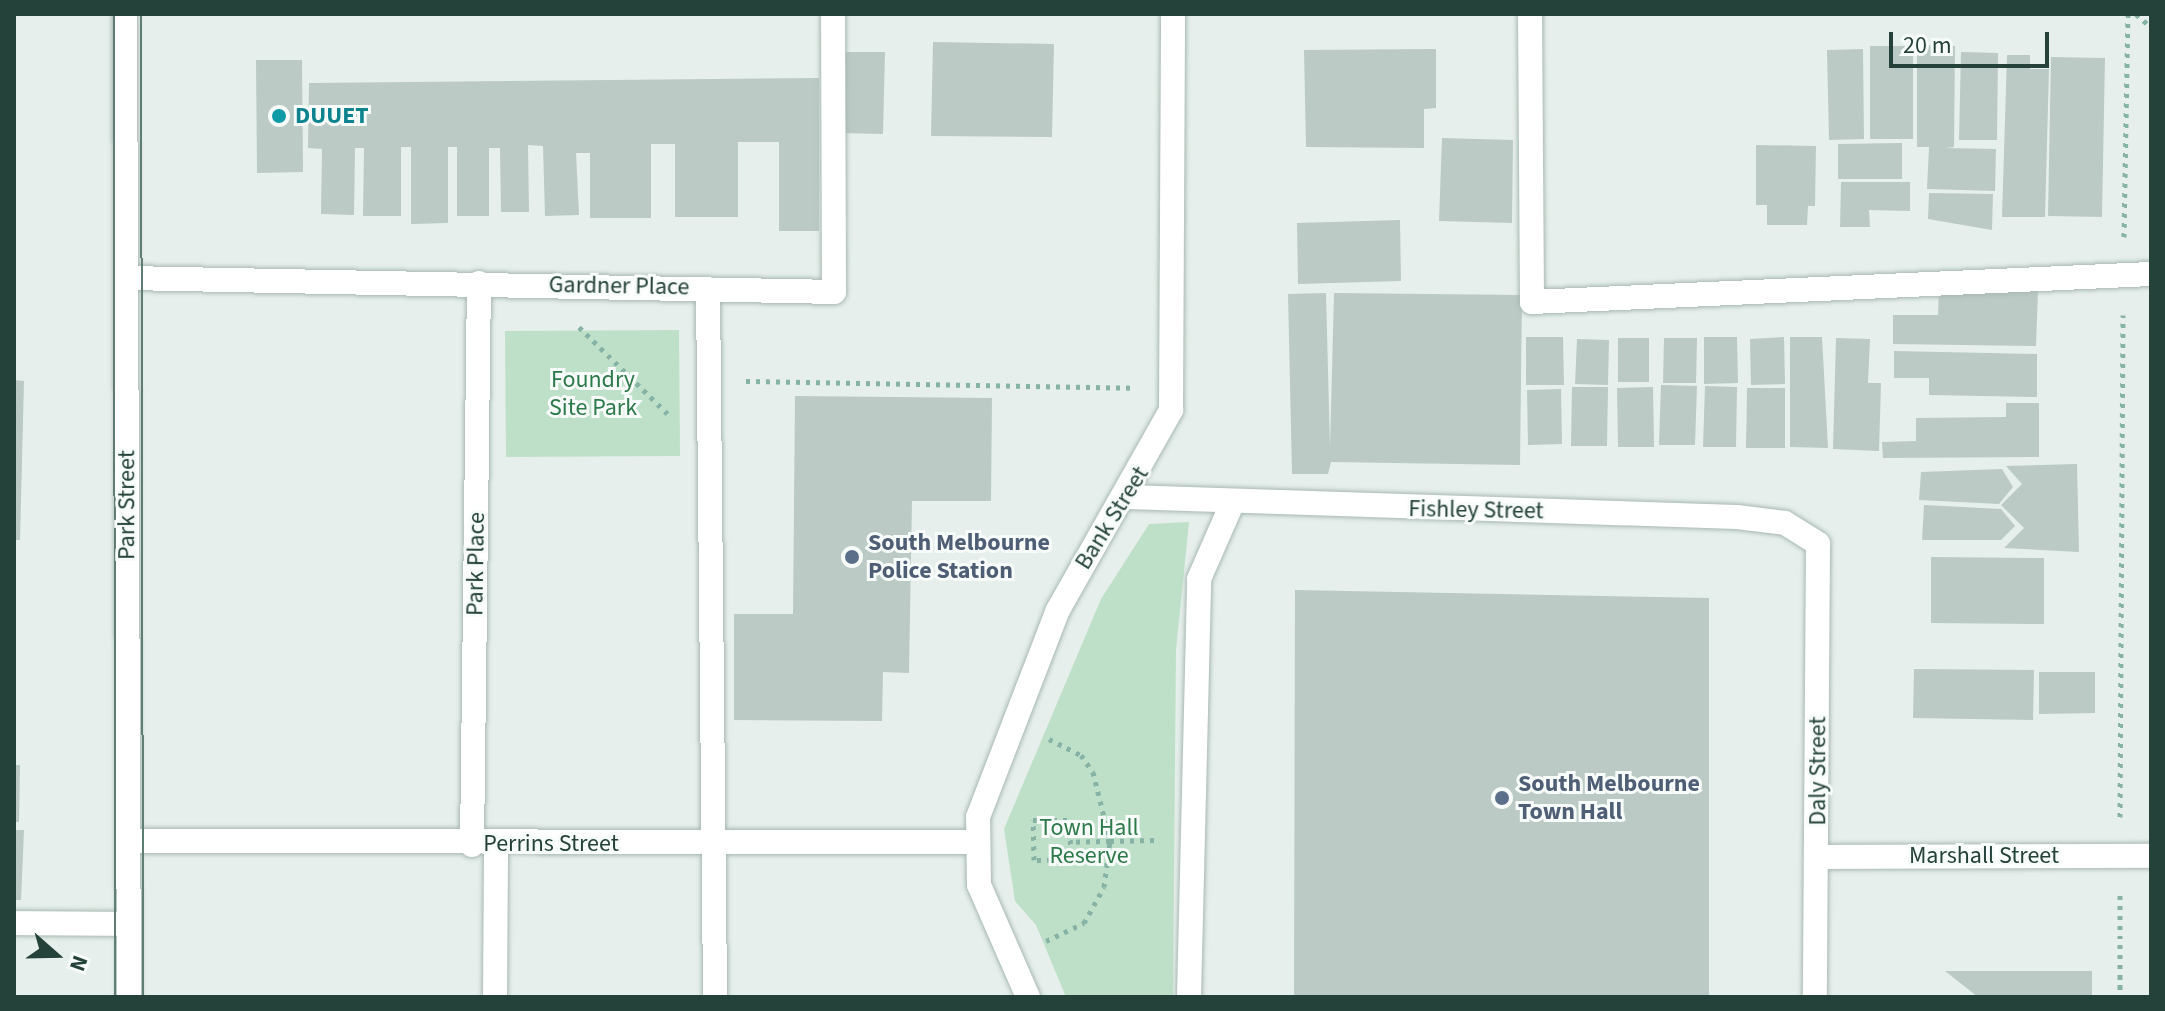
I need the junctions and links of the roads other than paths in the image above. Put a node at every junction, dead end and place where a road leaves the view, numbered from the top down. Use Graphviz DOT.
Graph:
graph roads {
  1 [pos="125,14"];
  2 [pos="833,14"];
  3 [pos="1173,14"];
  4 [pos="1530,14"];
  5 [pos="2151,274"];
  6 [pos="127,278"];
  7 [pos="479,283"];
  8 [pos="708,289"];
  9 [pos="1127,497"];
  10 [pos="1232,504"];
  11 [pos="1818,544"];
  12 [pos="128,841"];
  13 [pos="974,842"];
  14 [pos="711,843"];
  15 [pos="484,844"];
  16 [pos="2151,856"];
  17 [pos="1818,857"];
  18 [pos="14,923"];
  19 [pos="129,924"];
  20 [pos="129,997"];
  21 [pos="495,997"];
  22 [pos="715,997"];
  23 [pos="1028,997"];
  24 [pos="1189,997"];
  25 [pos="1815,997"];
  1 -- 6 [label="street, Park Street"];
  2 -- 8 [label="street, Gardner Place"];
  3 -- 9 [label="street, Bank Street"];
  4 -- 5 [label="street"];
  6 -- 7 [label="street, Gardner Place"];
  6 -- 12 [label="street, Park Street"];
  7 -- 8 [label="street, Gardner Place"];
  7 -- 15 [label="street, Park Place"];
  8 -- 14 [label="street"];
  9 -- 10 [label="street, Fishley Street"];
  9 -- 13 [label="street, Bank Street"];
  10 -- 11 [label="street, Fishley Street"];
  10 -- 24 [label="street"];
  11 -- 17 [label="street, Daly Street"];
  12 -- 15 [label="street, Perrins Street"];
  12 -- 19 [label="street, Park Street"];
  13 -- 14 [label="street, Perrins Street"];
  13 -- 23 [label="street, Bank Street"];
  14 -- 15 [label="street, Perrins Street"];
  14 -- 22 [label="street"];
  15 -- 21 [label="street, Park Place"];
  16 -- 17 [label="street, Marshall Street"];
  17 -- 25 [label="street, Daly Street"];
  18 -- 19 [label="street"];
  19 -- 20 [label="street, Park Street"];
}
